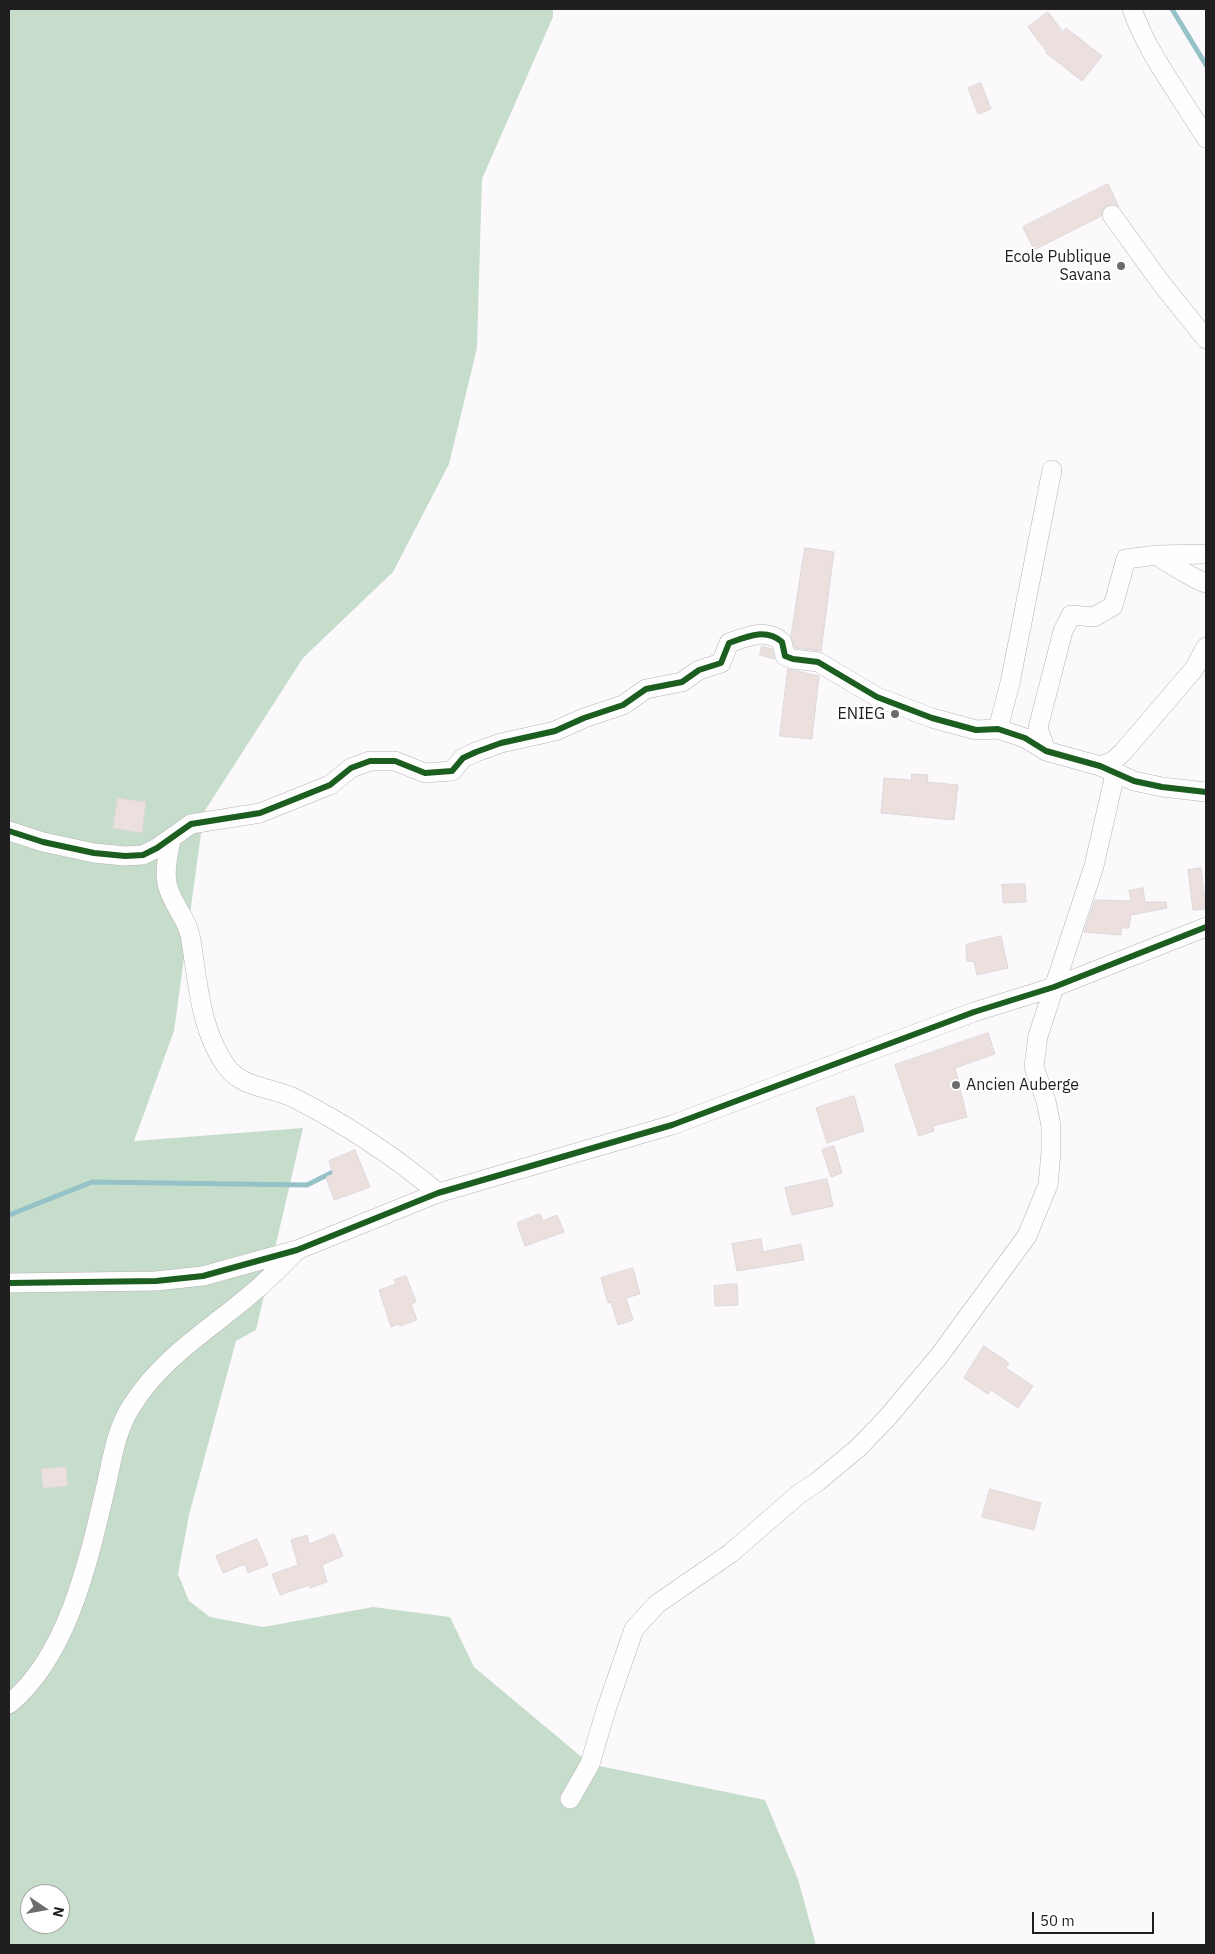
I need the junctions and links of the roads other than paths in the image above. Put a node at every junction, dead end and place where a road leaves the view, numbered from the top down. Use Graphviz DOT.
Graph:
graph roads {
  1 [pos="1132,9"];
  2 [pos="1206,138"];
  3 [pos="1112,215"];
  4 [pos="1206,339"];
  5 [pos="1052,470"];
  6 [pos="1206,554"];
  7 [pos="1157,555"];
  8 [pos="1206,582"];
  9 [pos="1206,647"];
  10 [pos="998,729"];
  11 [pos="1046,751"];
  12 [pos="1107,770"];
  13 [pos="1206,792"];
  14 [pos="9,830"];
  15 [pos="171,838"];
  16 [pos="1206,927"];
  17 [pos="1054,986"];
  18 [pos="438,1193"];
  19 [pos="297,1250"];
  20 [pos="9,1283"];
  21 [pos="9,1704"];
  22 [pos="570,1798"];
  1 -- 2 [label="street"];
  3 -- 4 [label="street"];
  5 -- 10 [label="street"];
  6 -- 7 [label="street"];
  7 -- 8 [label="street"];
  7 -- 11 [label="street"];
  9 -- 12 [label="street"];
  10 -- 11 [label="street"];
  10 -- 15 [label="street"];
  11 -- 12 [label="street"];
  12 -- 13 [label="street"];
  12 -- 17 [label="street"];
  14 -- 15 [label="street"];
  15 -- 18 [label="street"];
  16 -- 17 [label="street"];
  17 -- 18 [label="street"];
  17 -- 22 [label="street"];
  18 -- 19 [label="street"];
  19 -- 20 [label="street"];
  19 -- 21 [label="street"];
}
